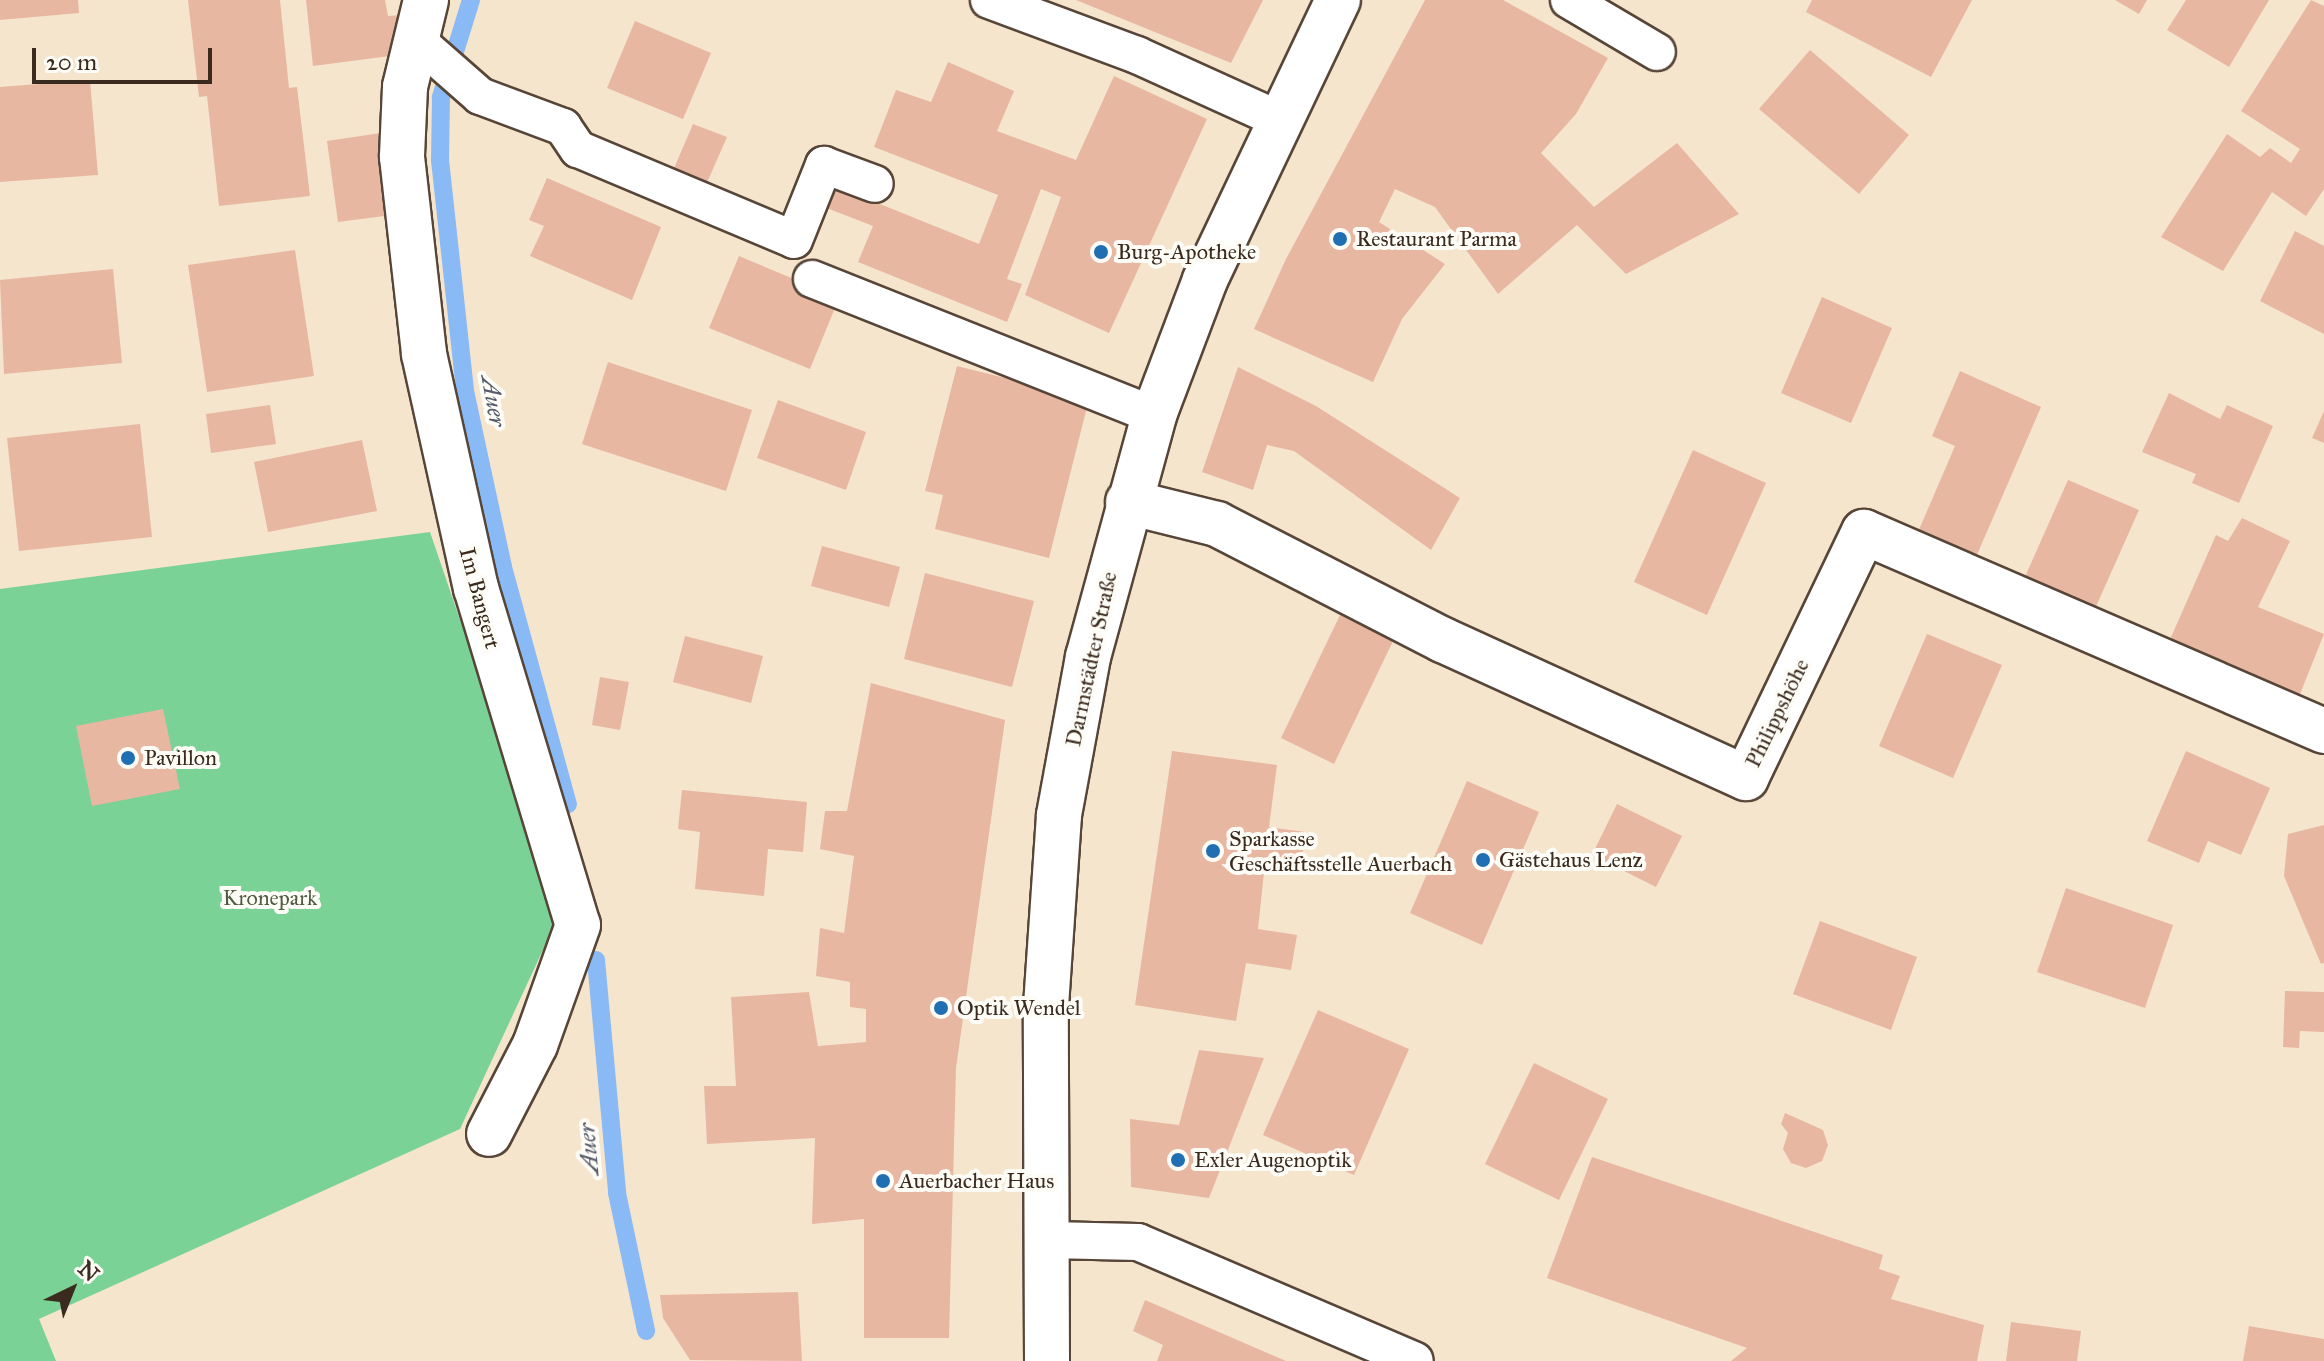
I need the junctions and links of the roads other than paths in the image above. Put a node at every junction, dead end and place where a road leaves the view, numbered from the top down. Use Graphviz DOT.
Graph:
graph roads {
  1 [pos="989,0"];
  2 [pos="1338,0"];
  3 [pos="1569,0"];
  4 [pos="436,46"];
  5 [pos="1657,52"];
  6 [pos="1280,120"];
  7 [pos="875,184"];
  8 [pos="812,279"];
  9 [pos="1154,415"];
  10 [pos="1128,502"];
  11 [pos="2324,731"];
  12 [pos="489,1134"];
  13 [pos="1049,1240"];
  14 [pos="1047,1361"];
  15 [pos="1415,1361"];
  1 -- 6 [label="lane"];
  2 -- 6 [label="street, Darmstädter Straße"];
  3 -- 5 [label="lane"];
  4 -- 7 [label="lane"];
  4 -- 12 [label="street, Im Bangert"];
  6 -- 9 [label="street, Darmstädter Straße"];
  8 -- 9 [label="lane"];
  9 -- 10 [label="street, Darmstädter Straße"];
  10 -- 11 [label="street, Philippshöhe"];
  10 -- 13 [label="street, Darmstädter Straße"];
  13 -- 14 [label="street, Darmstädter Straße"];
  13 -- 15 [label="lane"];
}
